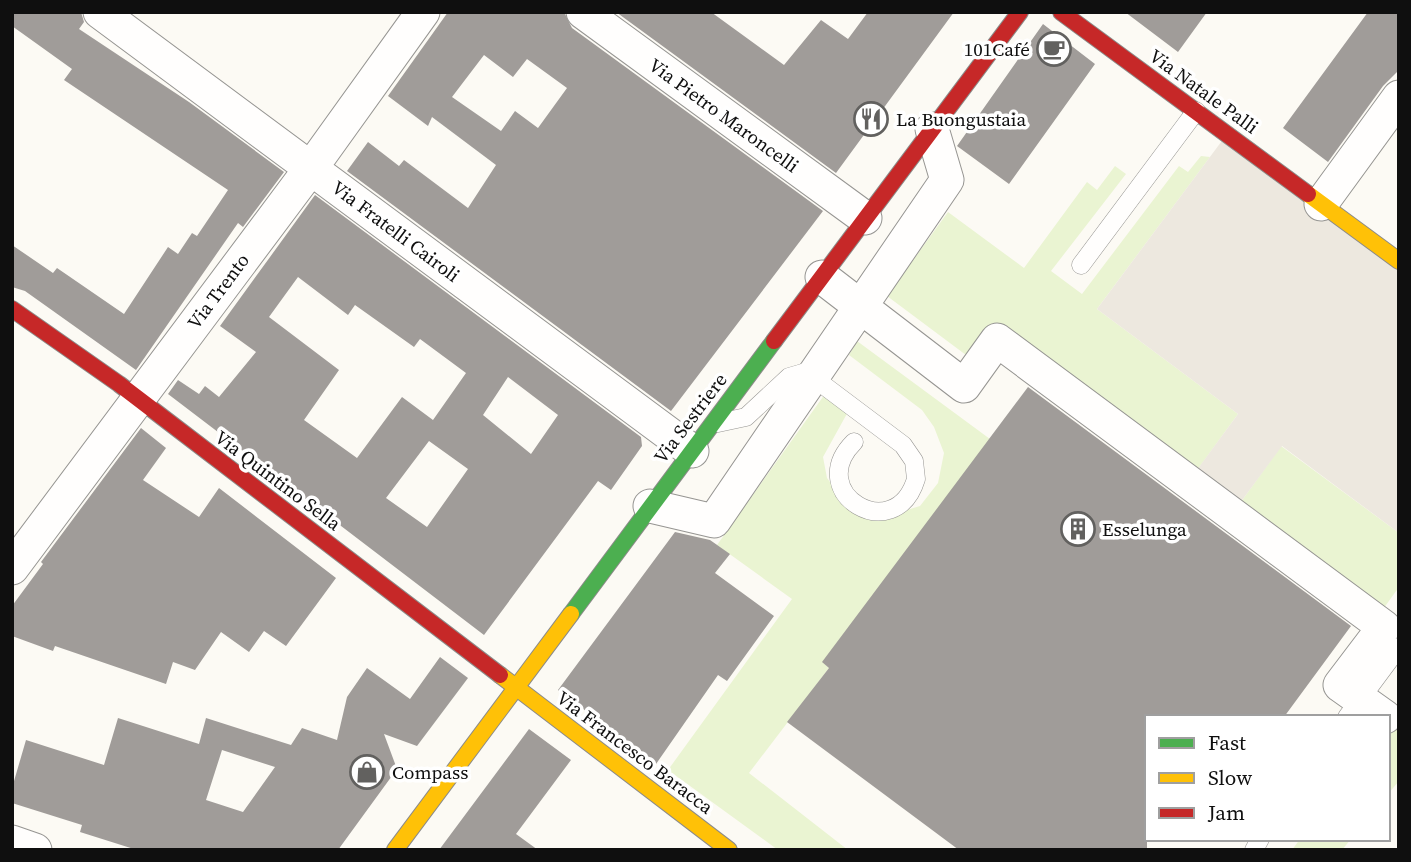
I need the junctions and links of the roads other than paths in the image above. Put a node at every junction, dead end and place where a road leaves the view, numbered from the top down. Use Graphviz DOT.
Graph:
graph roads {
  1 [pos="100,12"];
  2 [pos="422,12"];
  3 [pos="583,12"];
  4 [pos="1020,12"];
  5 [pos="1061,12"];
  6 [pos="1399,97"];
  7 [pos="1196,111"];
  8 [pos="932,129"];
  9 [pos="311,168"];
  10 [pos="1321,204"];
  11 [pos="865,218"];
  12 [pos="1399,234"];
  13 [pos="1392,256"];
  14 [pos="1081,265"];
  15 [pos="822,277"];
  16 [pos="860,307"];
  17 [pos="12,309"];
  18 [pos="812,377"];
  19 [pos="137,398"];
  20 [pos="711,424"];
  21 [pos="854,442"];
  22 [pos="692,451"];
  23 [pos="650,506"];
  24 [pos="12,568"];
  25 [pos="1399,647"];
  26 [pos="516,689"];
  27 [pos="1370,713"];
  28 [pos="12,842"];
  29 [pos="35,850"];
  30 [pos="395,850"];
  31 [pos="729,850"];
  1 -- 9 [label="street, Via Fratelli Cairoli"];
  2 -- 9 [label="street, Via Trento"];
  3 -- 11 [label="street, Via Pietro Maroncelli"];
  4 -- 8 [label="street, Via Sestriere"];
  5 -- 7 [label="street, Via Natale Palli"];
  6 -- 10 [label="street"];
  7 -- 10 [label="street, Via Natale Palli"];
  7 -- 14 [label="lane"];
  8 -- 11 [label="street, Via Sestriere"];
  8 -- 16 [label="street"];
  9 -- 19 [label="street, Via Trento"];
  9 -- 22 [label="street, Via Fratelli Cairoli"];
  10 -- 13 [label="street, Via Natale Palli"];
  11 -- 15 [label="street, Via Sestriere"];
  12 -- 13 [label="lane"];
  15 -- 16 [label="street"];
  15 -- 20 [label="street, Via Sestriere"];
  16 -- 18 [label="street"];
  16 -- 27 [label="street"];
  17 -- 19 [label="street, Via Quintino Sella"];
  18 -- 20 [label="lane"];
  18 -- 21 [label="lane"];
  18 -- 23 [label="street"];
  19 -- 24 [label="street, Via Trento"];
  19 -- 26 [label="street, Via Quintino Sella"];
  20 -- 22 [label="street, Via Sestriere"];
  22 -- 23 [label="street, Via Sestriere"];
  23 -- 26 [label="street, Via Sestriere"];
  25 -- 27 [label="lane"];
  26 -- 30 [label="street, Via Sestriere"];
  26 -- 31 [label="street, Via Francesco Baracca"];
  28 -- 29 [label="street"];
}
